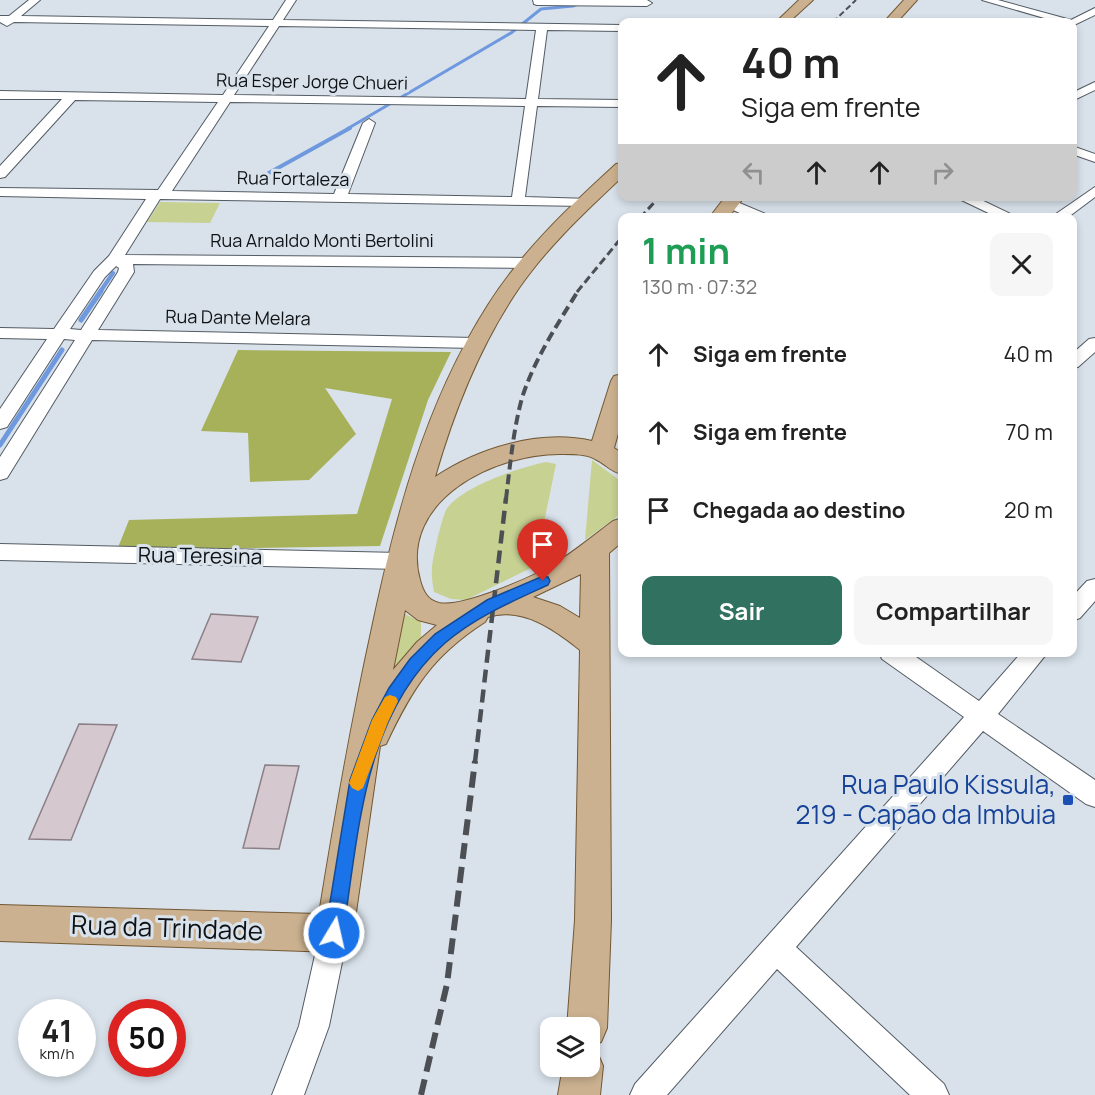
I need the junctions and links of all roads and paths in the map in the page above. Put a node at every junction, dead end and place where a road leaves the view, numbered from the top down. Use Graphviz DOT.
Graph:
graph roads {
  1 [pos="34,0"];
  2 [pos="291,0"];
  3 [pos="807,0"];
  4 [pos="911,0"];
  5 [pos="987,0"];
  6 [pos="647,3"];
  7 [pos="535,4"];
  8 [pos="1095,11"];
  9 [pos="0,18"];
  10 [pos="787,18"];
  11 [pos="894,18"];
  12 [pos="1053,18"];
  13 [pos="12,19"];
  14 [pos="1077,20"];
  15 [pos="276,23"];
  16 [pos="1077,25"];
  17 [pos="537,27"];
  18 [pos="1084,27"];
  19 [pos="0,28"];
  20 [pos="618,28"];
  21 [pos="1095,85"];
  22 [pos="0,95"];
  23 [pos="1077,95"];
  24 [pos="72,96"];
  25 [pos="227,98"];
  26 [pos="532,103"];
  27 [pos="618,104"];
  28 [pos="369,123"];
  29 [pos="1077,152"];
  30 [pos="1095,158"];
  31 [pos="618,172"];
  32 [pos="0,174"];
  33 [pos="1095,191"];
  34 [pos="0,192"];
  35 [pos="160,194"];
  36 [pos="340,197"];
  37 [pos="518,201"];
  38 [pos="732,201"];
  39 [pos="735,201"];
  40 [pos="972,201"];
  41 [pos="585,202"];
  42 [pos="722,213"];
  43 [pos="755,213"];
  44 [pos="1000,213"];
  45 [pos="1064,213"];
  46 [pos="115,259"];
  47 [pos="529,263"];
  48 [pos="0,333"];
  49 [pos="60,334"];
  50 [pos="87,334"];
  51 [pos="475,343"];
  52 [pos="1095,343"];
  53 [pos="1077,358"];
  54 [pos="1077,363"];
  55 [pos="1095,370"];
  56 [pos="618,394"];
  57 [pos="0,423"];
  58 [pos="601,451"];
  59 [pos="618,463"];
  60 [pos="0,473"];
  61 [pos="408,530"];
  62 [pos="618,531"];
  63 [pos="595,548"];
  64 [pos="0,552"];
  65 [pos="400,561"];
  66 [pos="1095,587"];
  67 [pos="492,604"];
  68 [pos="1077,607"];
  69 [pos="595,646"];
  70 [pos="897,657"];
  71 [pos="1033,657"];
  72 [pos="981,716"];
  73 [pos="358,780"];
  74 [pos="1095,795"];
  75 [pos="0,922"];
  76 [pos="334,933"];
  77 [pos="776,948"];
  78 [pos="588,1017"];
  79 [pos="581,1077"];
  80 [pos="288,1095"];
  81 [pos="579,1095"];
  82 [pos="646,1095"];
  83 [pos="933,1095"];
  1 -- 13 [label="street"];
  2 -- 15 [label="street"];
  3 -- 10 [label="main road"];
  4 -- 11 [label="main road"];
  5 -- 12 [label="street"];
  6 -- 7 [label="street"];
  8 -- 14 [label="street"];
  9 -- 13 [label="street"];
  13 -- 15 [label="street"];
  13 -- 19 [label="street"];
  15 -- 17 [label="street"];
  15 -- 25 [label="street"];
  16 -- 18 [label="street"];
  17 -- 20 [label="street"];
  17 -- 26 [label="street"];
  21 -- 23 [label="street"];
  22 -- 24 [label="street, Rua Esper Jorge Chueri"];
  24 -- 25 [label="street, Rua Esper Jorge Chueri"];
  24 -- 32 [label="street"];
  25 -- 26 [label="street, Rua Esper Jorge Chueri"];
  25 -- 35 [label="street"];
  26 -- 27 [label="street, Rua Esper Jorge Chueri"];
  26 -- 37 [label="street"];
  28 -- 36 [label="street"];
  29 -- 30 [label="street"];
  31 -- 41 [label="main road"];
  33 -- 45 [label="street"];
  34 -- 35 [label="street, Rua Fortaleza"];
  35 -- 36 [label="street, Rua Fortaleza"];
  35 -- 46 [label="street"];
  36 -- 37 [label="street, Rua Fortaleza"];
  37 -- 41 [label="street, Rua Fortaleza"];
  38 -- 42 [label="main road"];
  39 -- 43 [label="street"];
  40 -- 44 [label="street"];
  41 -- 47 [label="main road"];
  46 -- 47 [label="street, Rua Arnaldo Monti Bertolini"];
  46 -- 49 [label="street"];
  46 -- 50 [label="street"];
  47 -- 51 [label="main road"];
  48 -- 49 [label="street, Rua Dante Melara"];
  49 -- 50 [label="street, Rua Dante Melara"];
  49 -- 57 [label="street"];
  50 -- 51 [label="street, Rua Dante Melara"];
  50 -- 60 [label="street"];
  51 -- 61 [label="main road"];
  52 -- 53 [label="street"];
  54 -- 55 [label="street"];
  56 -- 58 [label="main road"];
  58 -- 59 [label="main road"];
  58 -- 61 [label="main road"];
  61 -- 65 [label="main road"];
  62 -- 63 [label="main road"];
  63 -- 67 [label="main road"];
  63 -- 69 [label="main road"];
  64 -- 65 [label="street, Rua Teresina"];
  65 -- 67 [label="main road"];
  65 -- 73 [label="main road"];
  66 -- 68 [label="street"];
  67 -- 69 [label="main road"];
  67 -- 73 [label="main road"];
  69 -- 78 [label="main road"];
  70 -- 72 [label="street"];
  71 -- 72 [label="street"];
  72 -- 74 [label="street"];
  72 -- 77 [label="street"];
  73 -- 76 [label="main road"];
  75 -- 76 [label="main road, Rua da Trindade"];
  76 -- 80 [label="street"];
  77 -- 82 [label="street"];
  77 -- 83 [label="street"];
  79 -- 81 [label="main road"];
}
